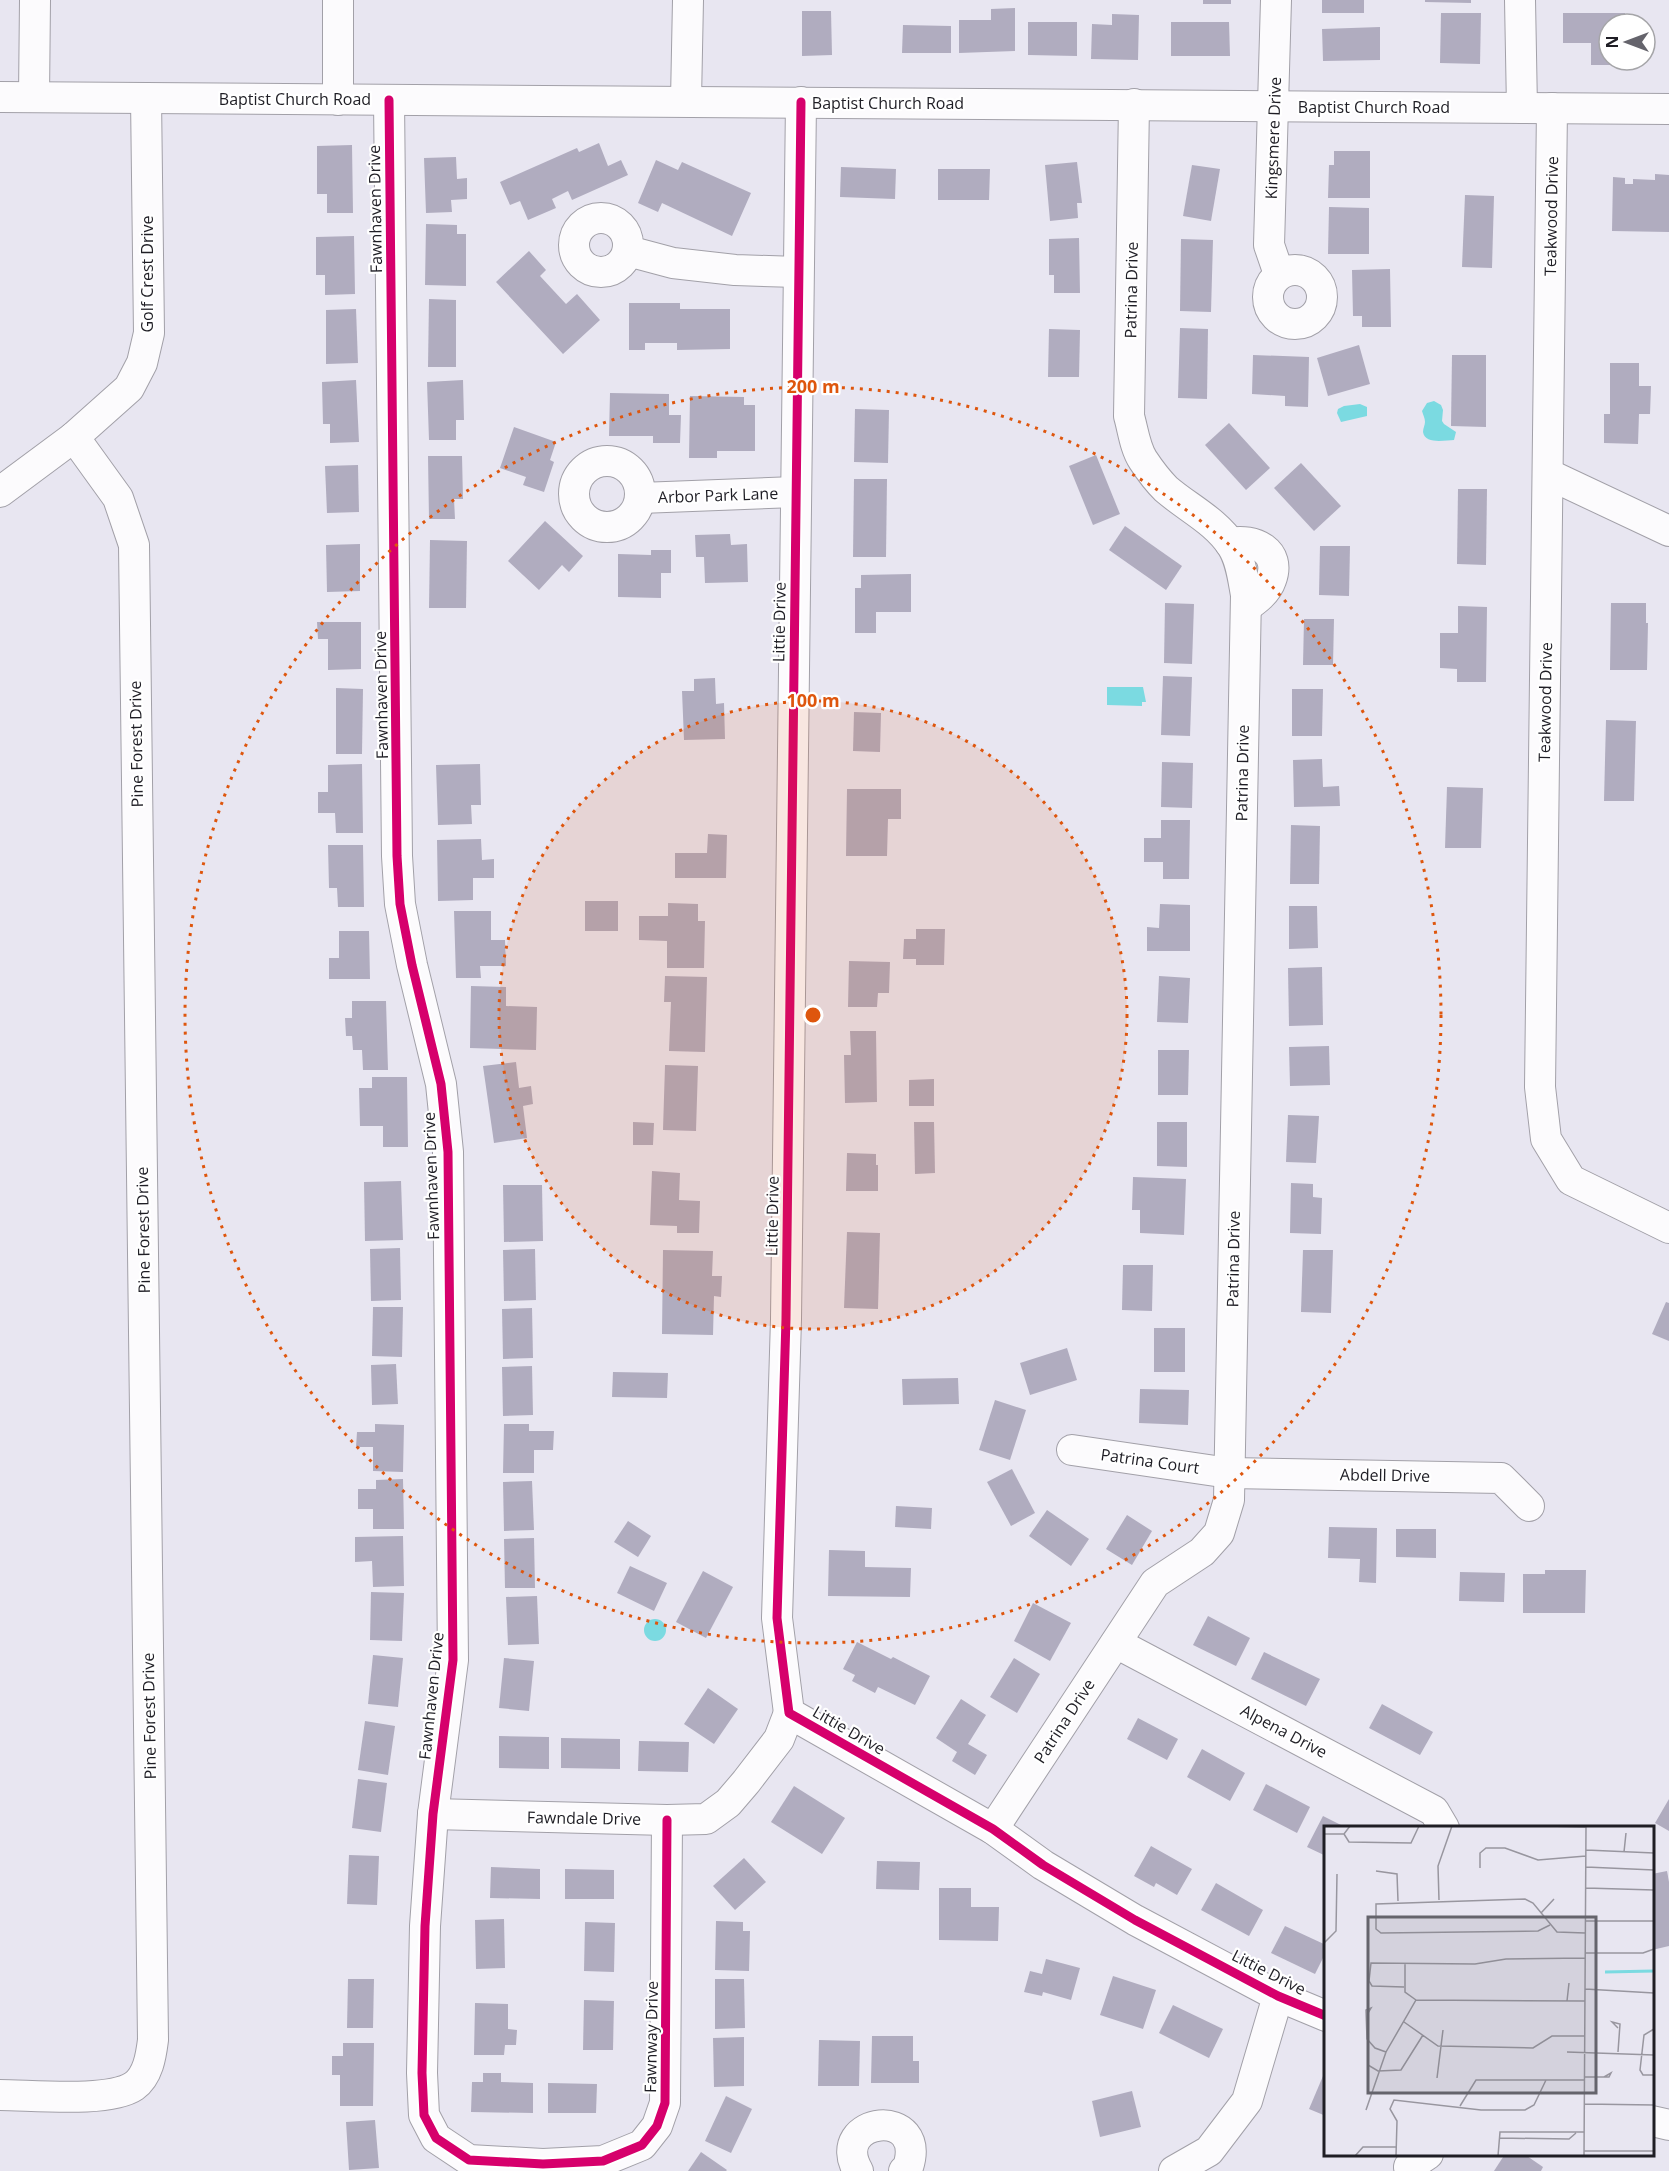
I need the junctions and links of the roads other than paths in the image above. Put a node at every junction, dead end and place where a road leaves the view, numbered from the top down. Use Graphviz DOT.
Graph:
graph roads {
  1 [pos="35,0"];
  2 [pos="339,0"];
  3 [pos="688,0"];
  4 [pos="1276,0"];
  5 [pos="1521,0"];
  6 [pos="0,97"];
  7 [pos="34,98"];
  8 [pos="147,98"];
  9 [pos="338,100"];
  10 [pos="389,100"];
  11 [pos="686,100"];
  12 [pos="801,102"];
  13 [pos="1134,104"];
  14 [pos="1274,106"];
  15 [pos="1522,108"];
  16 [pos="1552,108"];
  17 [pos="1669,109"];
  18 [pos="627,251"];
  19 [pos="797,272"];
  20 [pos="1280,274"];
  21 [pos="74,437"];
  22 [pos="1548,474"];
  23 [pos="0,492"];
  24 [pos="795,492"];
  25 [pos="640,498"];
  26 [pos="1669,531"];
  27 [pos="1669,1228"];
  28 [pos="1072,1450"];
  29 [pos="1229,1473"];
  30 [pos="1529,1506"];
  31 [pos="1116,1643"];
  32 [pos="789,1713"];
  33 [pos="432,1814"];
  34 [pos="667,1820"];
  35 [pos="1443,1826"];
  36 [pos="993,1829"];
  37 [pos="1278,1996"];
  38 [pos="1324,2015"];
  39 [pos="0,2095"];
  40 [pos="1654,2121"];
  41 [pos="1669,2125"];
  42 [pos="543,2164"];
  43 [pos="908,2170"];
  44 [pos="858,2171"];
  45 [pos="1174,2171"];
  1 -- 7 [label="street"];
  2 -- 9 [label="street"];
  3 -- 11 [label="street"];
  4 -- 14 [label="street, Kingsmere Drive"];
  5 -- 15 [label="street"];
  6 -- 7 [label="street, Baptist Church Road"];
  7 -- 8 [label="street, Baptist Church Road"];
  8 -- 9 [label="street, Baptist Church Road"];
  8 -- 21 [label="street, Golf Crest Drive"];
  9 -- 10 [label="street, Baptist Church Road"];
  10 -- 11 [label="street, Baptist Church Road"];
  10 -- 33 [label="street, Fawnhaven Drive"];
  11 -- 12 [label="street, Baptist Church Road"];
  12 -- 13 [label="street, Baptist Church Road"];
  12 -- 19 [label="street, Littie Drive"];
  13 -- 14 [label="street, Baptist Church Road"];
  13 -- 29 [label="street, Patrina Drive"];
  14 -- 15 [label="street, Baptist Church Road"];
  14 -- 20 [label="street, Kingsmere Drive"];
  15 -- 16 [label="street, Baptist Church Road"];
  16 -- 17 [label="street, Baptist Church Road"];
  16 -- 22 [label="street, Teakwood Drive"];
  18 -- 19 [label="street"];
  19 -- 24 [label="street, Littie Drive"];
  21 -- 23 [label="street, Golf Crest Drive"];
  21 -- 39 [label="street, Pine Forest Drive"];
  22 -- 26 [label="street"];
  22 -- 27 [label="street, Teakwood Drive"];
  24 -- 25 [label="street, Arbor Park Lane"];
  24 -- 32 [label="street, Littie Drive"];
  28 -- 29 [label="street, Patrina Court"];
  29 -- 30 [label="street, Abdell Drive"];
  29 -- 31 [label="street, Patrina Drive"];
  31 -- 35 [label="street, Alpena Drive"];
  31 -- 36 [label="street, Patrina Drive"];
  32 -- 34 [label="street, Fawndale Drive"];
  32 -- 36 [label="street, Littie Drive"];
  33 -- 34 [label="street, Fawndale Drive"];
  33 -- 42 [label="street, Fawnhaven Drive"];
  34 -- 42 [label="street, Fawnway Drive"];
  36 -- 37 [label="street, Littie Drive"];
  37 -- 38 [label="street, Littie Drive"];
  37 -- 45 [label="street"];
  40 -- 41 [label="street"];
  43 -- 44 [label="street"];
}
